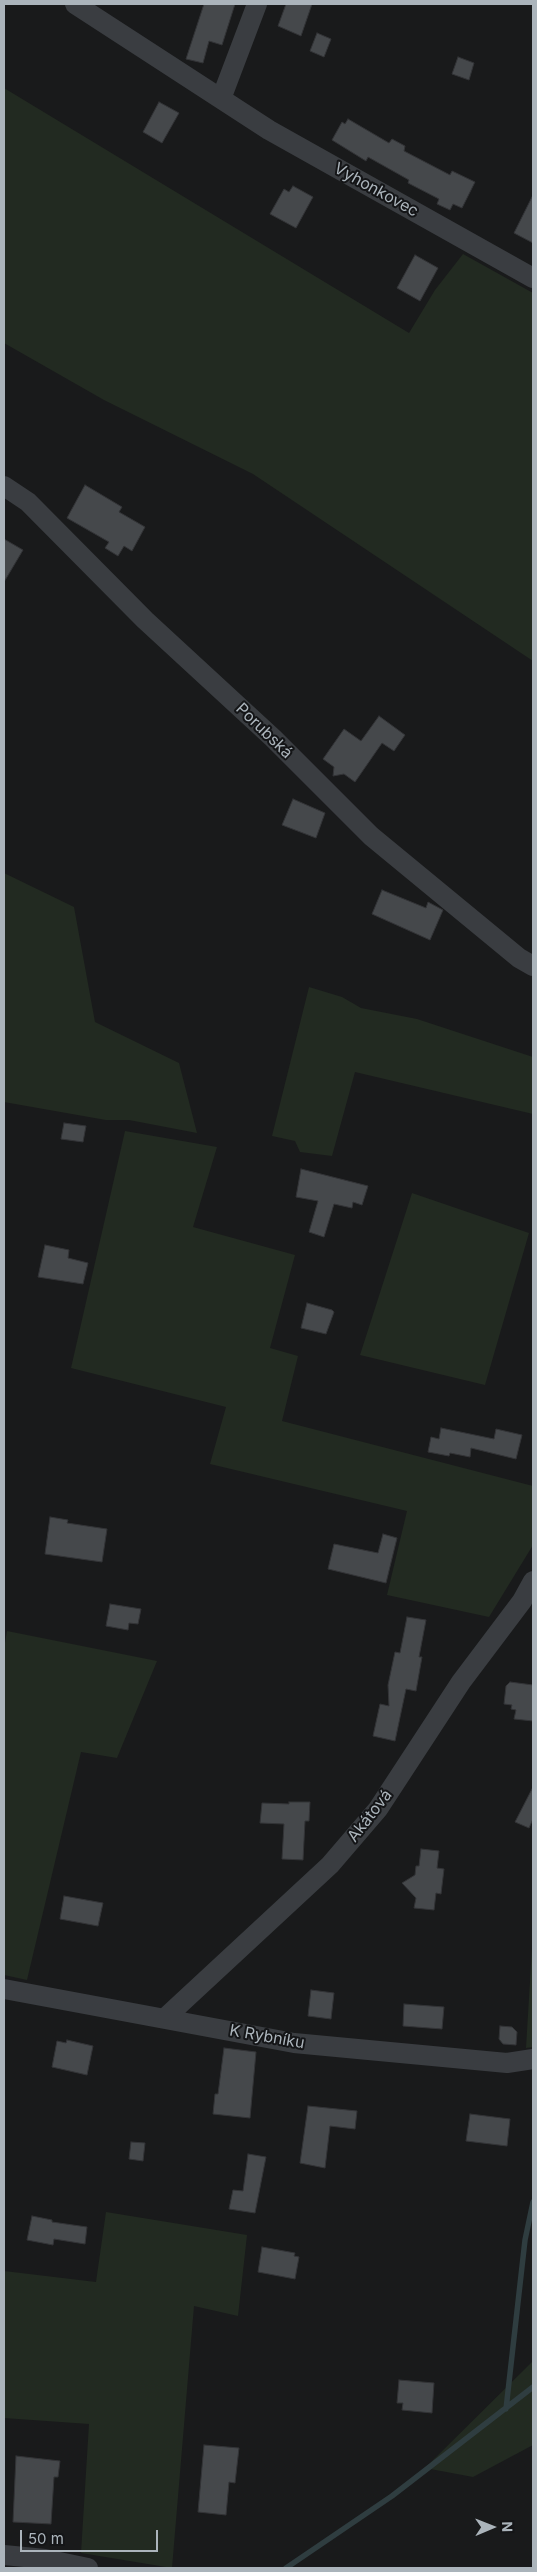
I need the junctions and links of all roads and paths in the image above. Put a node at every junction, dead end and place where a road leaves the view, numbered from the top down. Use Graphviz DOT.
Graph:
graph roads {
  1 [pos="75,4"];
  2 [pos="257,4"];
  3 [pos="221,99"];
  4 [pos="533,278"];
  5 [pos="4,486"];
  6 [pos="533,966"];
  7 [pos="533,1580"];
  8 [pos="4,1989"];
  9 [pos="165,2018"];
  10 [pos="533,2059"];
  11 [pos="4,2555"];
  12 [pos="88,2568"];
  1 -- 3 [label="street, Vyhonkovec"];
  2 -- 3 [label="street"];
  3 -- 4 [label="street, Vyhonkovec"];
  5 -- 6 [label="street, Porubská"];
  7 -- 9 [label="street, Akátová"];
  8 -- 9 [label="street, K Rybníku"];
  9 -- 10 [label="street, K Rybníku"];
  11 -- 12 [label="street"];
}
